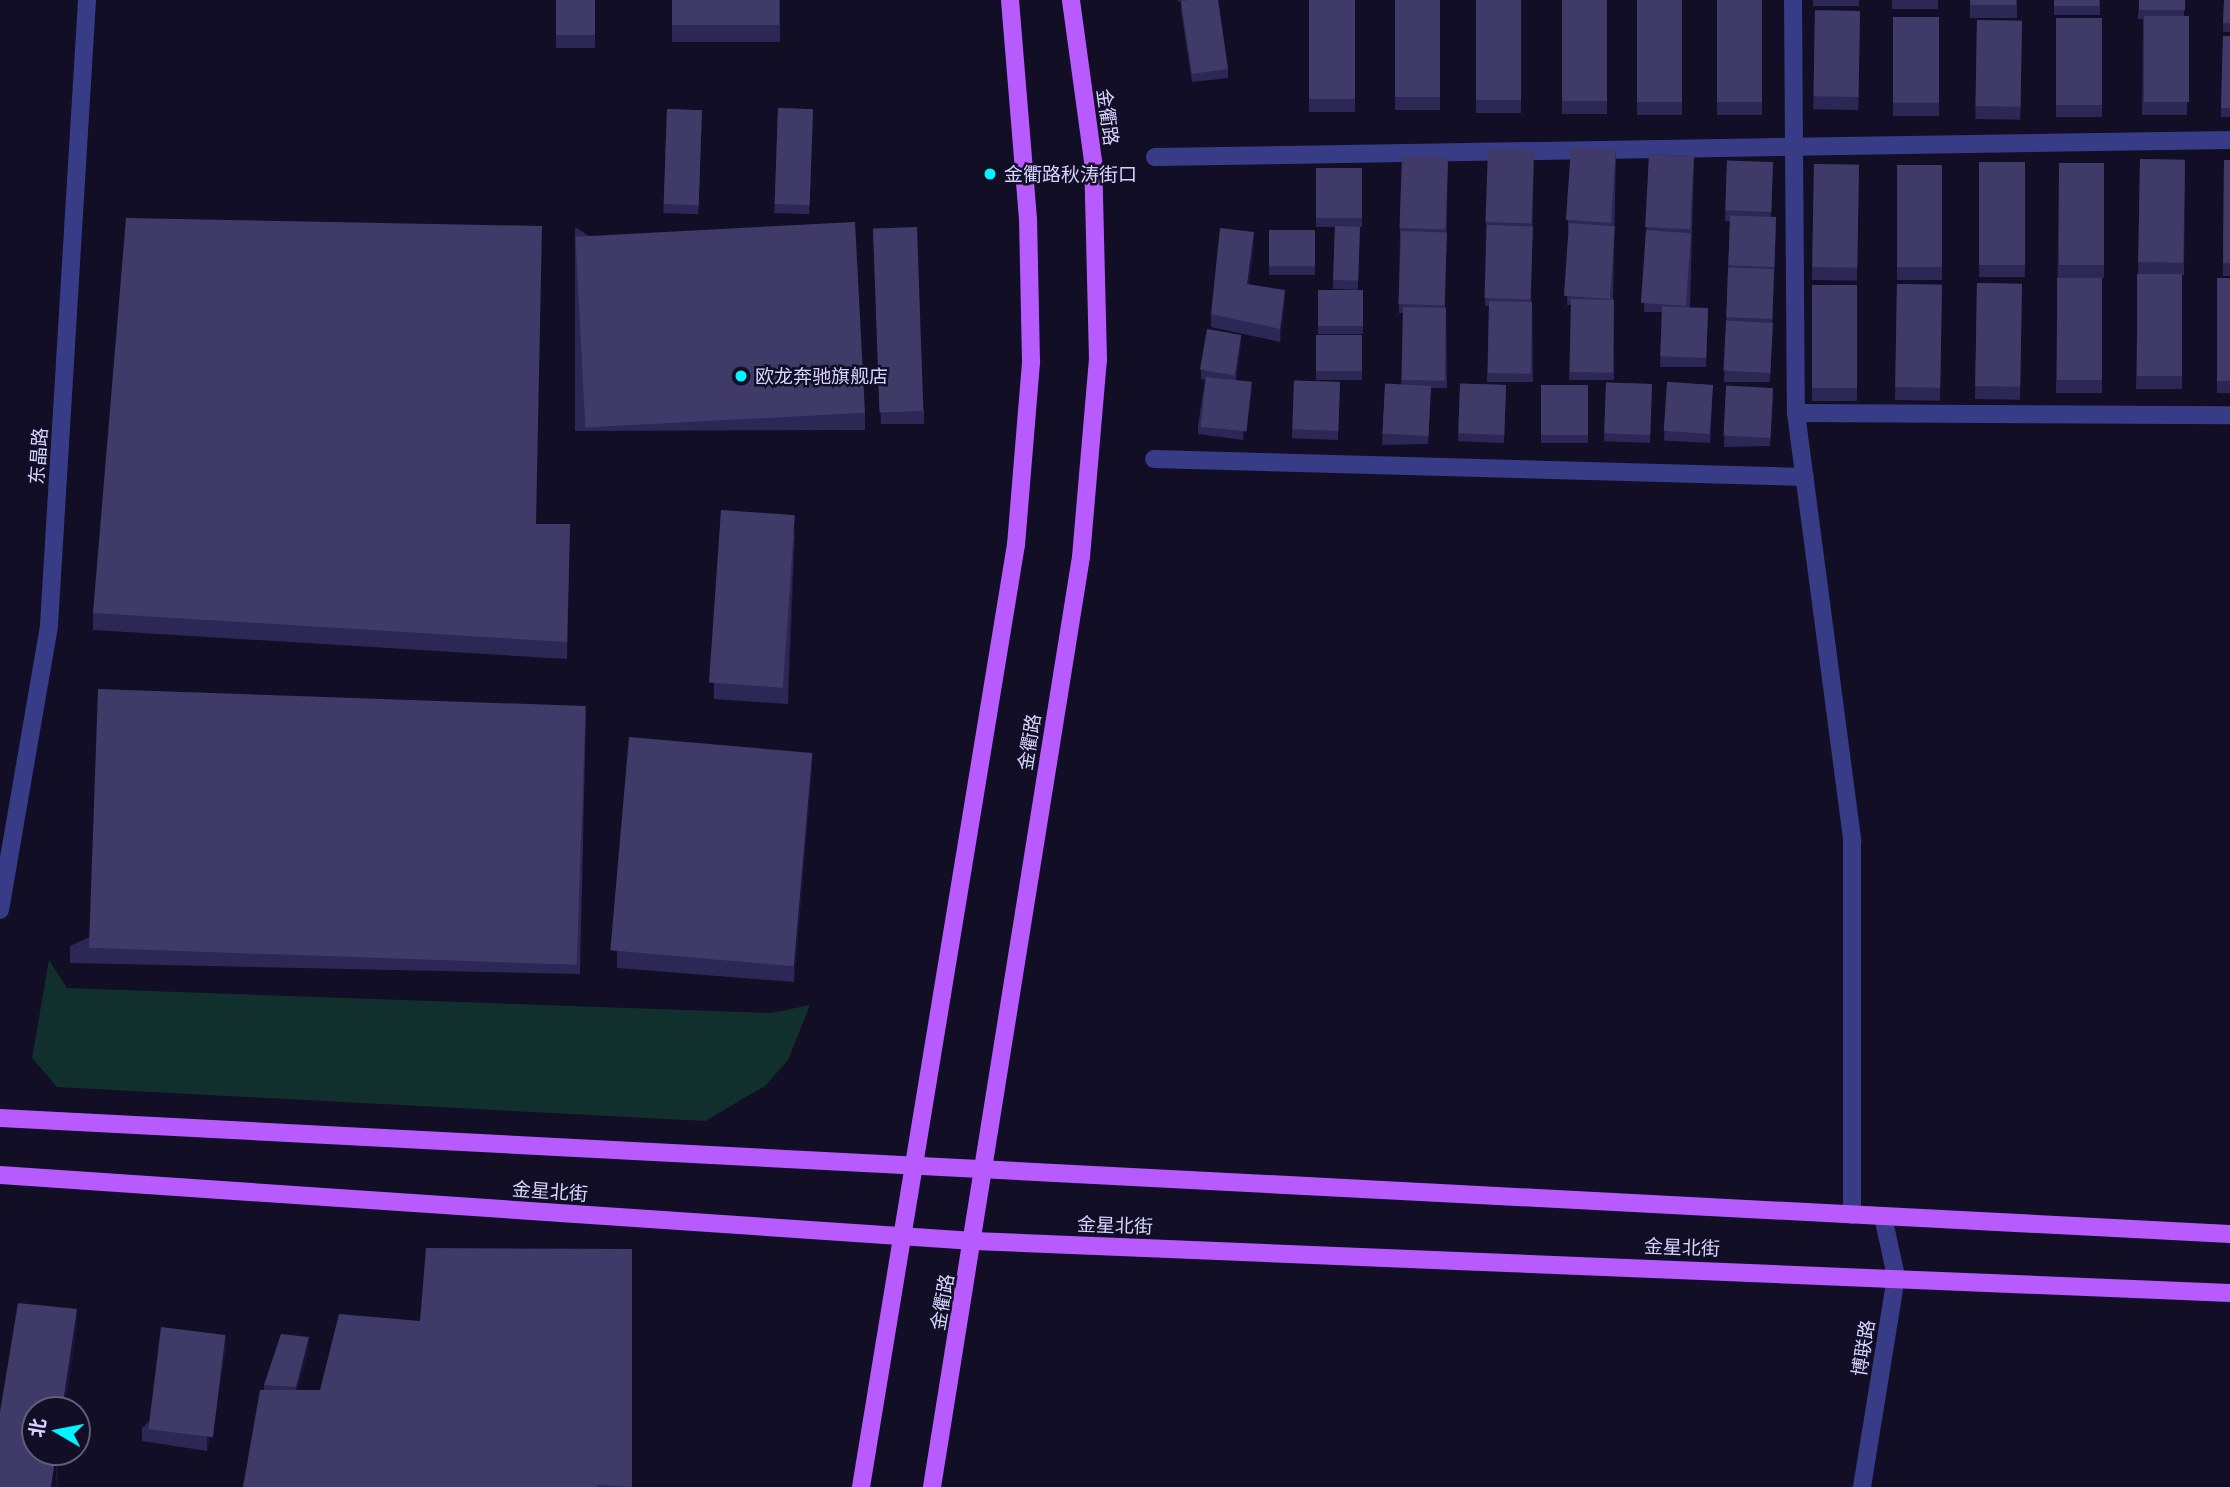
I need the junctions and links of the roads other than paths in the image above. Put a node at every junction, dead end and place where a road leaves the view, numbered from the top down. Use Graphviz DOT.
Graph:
graph roads {
  1 [pos="87,0"];
  2 [pos="1010,0"];
  3 [pos="1071,0"];
  4 [pos="1793,0"];
  5 [pos="2230,140"];
  6 [pos="1794,145"];
  7 [pos="1155,157"];
  8 [pos="1796,413"];
  9 [pos="2230,415"];
  10 [pos="1154,459"];
  11 [pos="1805,477"];
  12 [pos="0,910"];
  13 [pos="0,1118"];
  14 [pos="913,1161"];
  15 [pos="982,1166"];
  16 [pos="0,1175"];
  17 [pos="1852,1215"];
  18 [pos="1884,1217"];
  19 [pos="2230,1234"];
  20 [pos="904,1236"];
  21 [pos="974,1241"];
  22 [pos="1896,1276"];
  23 [pos="2230,1293"];
  24 [pos="861,1487"];
  25 [pos="932,1487"];
  26 [pos="1862,1487"];
  1 -- 12 [label="street, 东晶路"];
  2 -- 14 [label="main road"];
  3 -- 15 [label="main road, 金衢路"];
  4 -- 6 [label="street"];
  5 -- 6 [label="street"];
  6 -- 7 [label="street"];
  6 -- 8 [label="street"];
  8 -- 9 [label="street"];
  8 -- 11 [label="street"];
  10 -- 11 [label="street"];
  11 -- 17 [label="street"];
  13 -- 14 [label="main road"];
  14 -- 15 [label="main road"];
  14 -- 20 [label="main road"];
  15 -- 17 [label="main road"];
  15 -- 21 [label="main road, 金衢路"];
  16 -- 20 [label="main road, 金星北街"];
  17 -- 18 [label="main road"];
  18 -- 19 [label="main road"];
  18 -- 22 [label="street, 博联路"];
  20 -- 21 [label="main road, 金星北街"];
  20 -- 24 [label="main road"];
  21 -- 22 [label="main road, 金星北街"];
  21 -- 25 [label="main road, 金衢路"];
  22 -- 23 [label="main road, 金星北街"];
  22 -- 26 [label="street, 博联路"];
}
